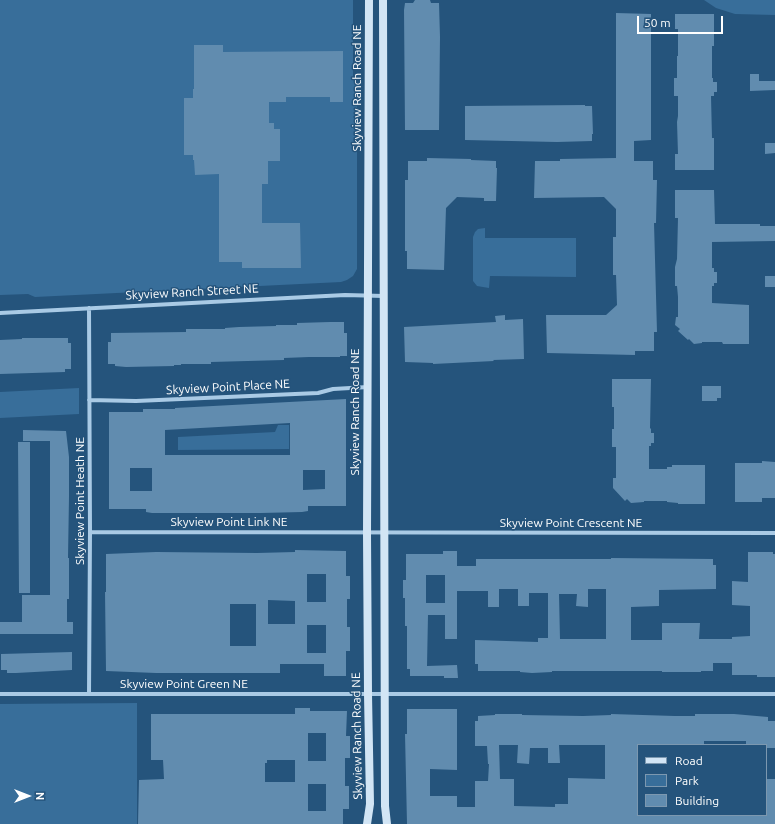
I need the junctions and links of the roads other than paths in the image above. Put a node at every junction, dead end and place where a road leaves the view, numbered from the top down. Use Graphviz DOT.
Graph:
graph roads {
  1 [pos="369,0"];
  2 [pos="383,0"];
  3 [pos="368,296"];
  4 [pos="384,296"];
  5 [pos="89,308"];
  6 [pos="0,313"];
  7 [pos="368,387"];
  8 [pos="89,400"];
  9 [pos="90,532"];
  10 [pos="775,532"];
  11 [pos="367,533"];
  12 [pos="384,533"];
  13 [pos="0,694"];
  14 [pos="89,694"];
  15 [pos="368,694"];
  16 [pos="385,694"];
  17 [pos="775,694"];
  18 [pos="367,824"];
  19 [pos="387,824"];
  1 -- 3 [label="street, Skyview Ranch Road NE"];
  2 -- 4 [label="street"];
  3 -- 4 [label="street, Skyview Ranch Street NE"];
  3 -- 5 [label="street, Skyview Ranch Street NE"];
  3 -- 7 [label="street, Skyview Ranch Road NE"];
  4 -- 12 [label="street"];
  5 -- 6 [label="street, Skyview Ranch Street NE"];
  5 -- 8 [label="street, Skyview Point Heath NE"];
  7 -- 8 [label="street, Skyview Point Place NE"];
  7 -- 11 [label="street, Skyview Ranch Road NE"];
  8 -- 9 [label="street, Skyview Point Heath NE"];
  9 -- 11 [label="street, Skyview Point Link NE"];
  9 -- 14 [label="street, Skyview Point Heath NE"];
  10 -- 12 [label="street, Skyview Point Crescent NE"];
  11 -- 12 [label="street, Skyview Point Crescent NE"];
  11 -- 15 [label="street, Skyview Ranch Road NE"];
  12 -- 16 [label="street"];
  13 -- 14 [label="street, Skyview Point Green NE"];
  14 -- 15 [label="street, Skyview Point Green NE"];
  15 -- 16 [label="street"];
  15 -- 18 [label="street, Skyview Ranch Road NE"];
  16 -- 17 [label="street"];
  16 -- 19 [label="street"];
}
